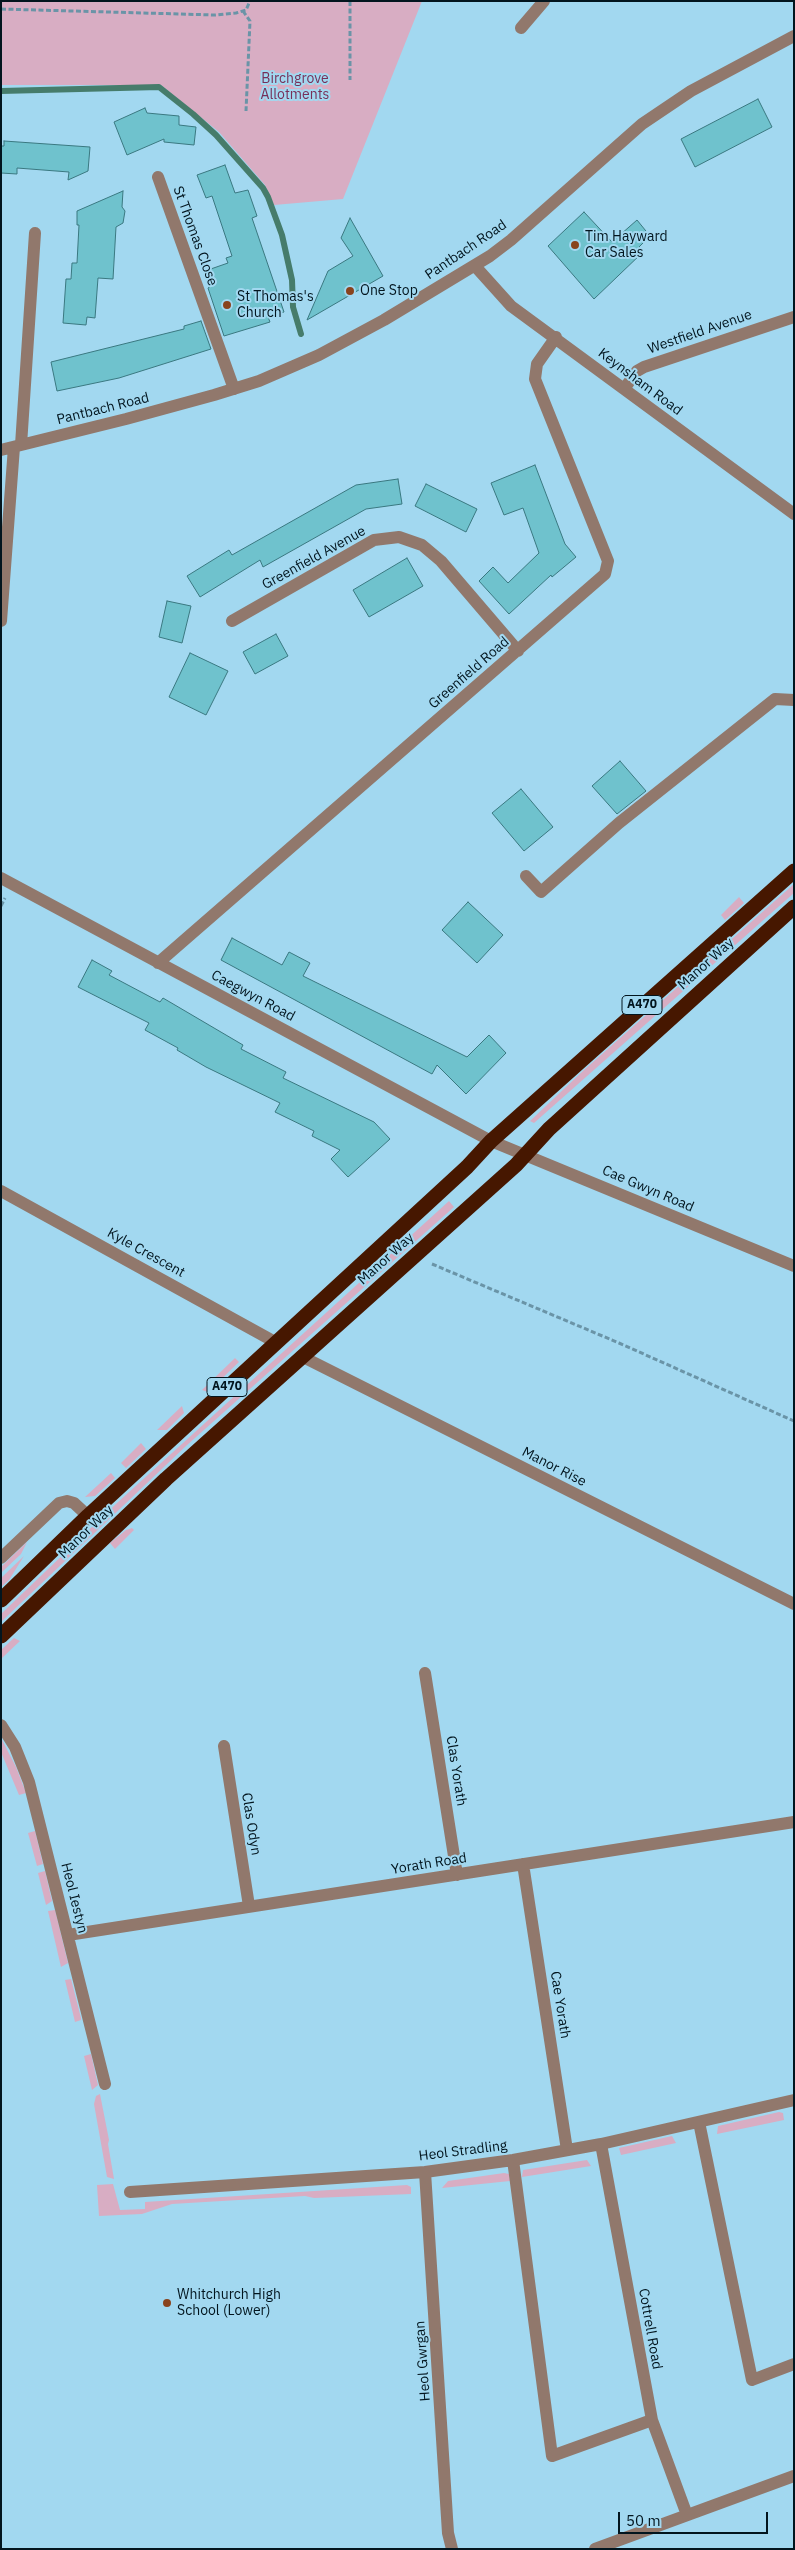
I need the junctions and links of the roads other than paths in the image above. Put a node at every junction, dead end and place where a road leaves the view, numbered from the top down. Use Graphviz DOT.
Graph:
graph roads {
  1 [pos="544,1"];
  2 [pos="521,28"];
  3 [pos="794,36"];
  4 [pos="158,177"];
  5 [pos="35,233"];
  6 [pos="475,266"];
  7 [pos="794,317"];
  8 [pos="556,337"];
  9 [pos="234,389"];
  10 [pos="624,389"];
  11 [pos="18,446"];
  12 [pos="1,450"];
  13 [pos="794,514"];
  14 [pos="1,621"];
  15 [pos="232,621"];
  16 [pos="518,651"];
  17 [pos="794,700"];
  18 [pos="794,870"];
  19 [pos="526,876"];
  20 [pos="1,878"];
  21 [pos="794,907"];
  22 [pos="158,962"];
  23 [pos="491,1140"];
  24 [pos="525,1155"];
  25 [pos="1,1191"];
  26 [pos="794,1266"];
  27 [pos="275,1342"];
  28 [pos="301,1356"];
  29 [pos="88,1516"];
  30 [pos="1,1558"];
  31 [pos="1,1600"];
  32 [pos="794,1604"];
  33 [pos="1,1636"];
  34 [pos="425,1673"];
  35 [pos="1,1725"];
  36 [pos="224,1746"];
  37 [pos="794,1822"];
  38 [pos="523,1864"];
  39 [pos="457,1875"];
  40 [pos="249,1906"];
  41 [pos="68,1935"];
  42 [pos="105,2084"];
  43 [pos="794,2100"];
  44 [pos="699,2122"];
  45 [pos="601,2144"];
  46 [pos="567,2150"];
  47 [pos="513,2160"];
  48 [pos="425,2172"];
  49 [pos="130,2192"];
  50 [pos="794,2364"];
  51 [pos="652,2420"];
  52 [pos="794,2476"];
  53 [pos="687,2515"];
  54 [pos="452,2549"];
  55 [pos="595,2549"];
  1 -- 2 [label="street"];
  3 -- 6 [label="street, Pantbach Road"];
  4 -- 9 [label="street, St Thomas Close"];
  5 -- 11 [label="street"];
  6 -- 8 [label="street, Keynsham Road"];
  6 -- 9 [label="street, Pantbach Road"];
  7 -- 10 [label="street, Westfield Avenue"];
  8 -- 10 [label="street, Keynsham Road"];
  8 -- 16 [label="street, Greenfield Road"];
  9 -- 11 [label="street, Pantbach Road"];
  10 -- 13 [label="street, Keynsham Road"];
  11 -- 12 [label="street, Pantbach Road"];
  11 -- 14 [label="street"];
  15 -- 16 [label="street, Greenfield Avenue"];
  16 -- 22 [label="street, Greenfield Road"];
  17 -- 19 [label="street"];
  18 -- 23 [label="highway, Manor Way / A470"];
  20 -- 22 [label="street, Caegwyn Road"];
  21 -- 24 [label="highway, Manor Way / A470"];
  22 -- 23 [label="street, Caegwyn Road"];
  23 -- 24 [label="street, Cae Gwyn Road"];
  23 -- 27 [label="highway, Manor Way / A470"];
  24 -- 26 [label="street, Cae Gwyn Road"];
  24 -- 28 [label="highway, Manor Way / A470"];
  25 -- 27 [label="street, Kyle Crescent"];
  27 -- 29 [label="highway, Manor Way / A470"];
  28 -- 32 [label="street, Manor Rise"];
  28 -- 33 [label="highway, Manor Way / A470"];
  29 -- 30 [label="street, Manor Way"];
  29 -- 31 [label="highway, Manor Way / A470"];
  34 -- 39 [label="street, Clas Yorath"];
  35 -- 41 [label="street, Heol Iestyn"];
  36 -- 40 [label="street, Clas Odyn"];
  37 -- 38 [label="street, Yorath Road"];
  38 -- 39 [label="street, Yorath Road"];
  38 -- 46 [label="street, Cae Yorath"];
  39 -- 40 [label="street, Yorath Road"];
  40 -- 41 [label="street, Yorath Road"];
  41 -- 42 [label="street, Heol Iestyn"];
  43 -- 44 [label="street, Heol Stradling"];
  44 -- 45 [label="street, Heol Stradling"];
  44 -- 50 [label="street"];
  45 -- 46 [label="street, Heol Stradling"];
  45 -- 51 [label="street, Cottrell Road"];
  46 -- 47 [label="street, Heol Stradling"];
  47 -- 48 [label="street, Heol Stradling"];
  47 -- 51 [label="street"];
  48 -- 49 [label="street, Heol Stradling"];
  48 -- 54 [label="street, Heol Gwrgan"];
  51 -- 53 [label="street, Cottrell Road"];
  52 -- 53 [label="street"];
  53 -- 55 [label="street"];
}
